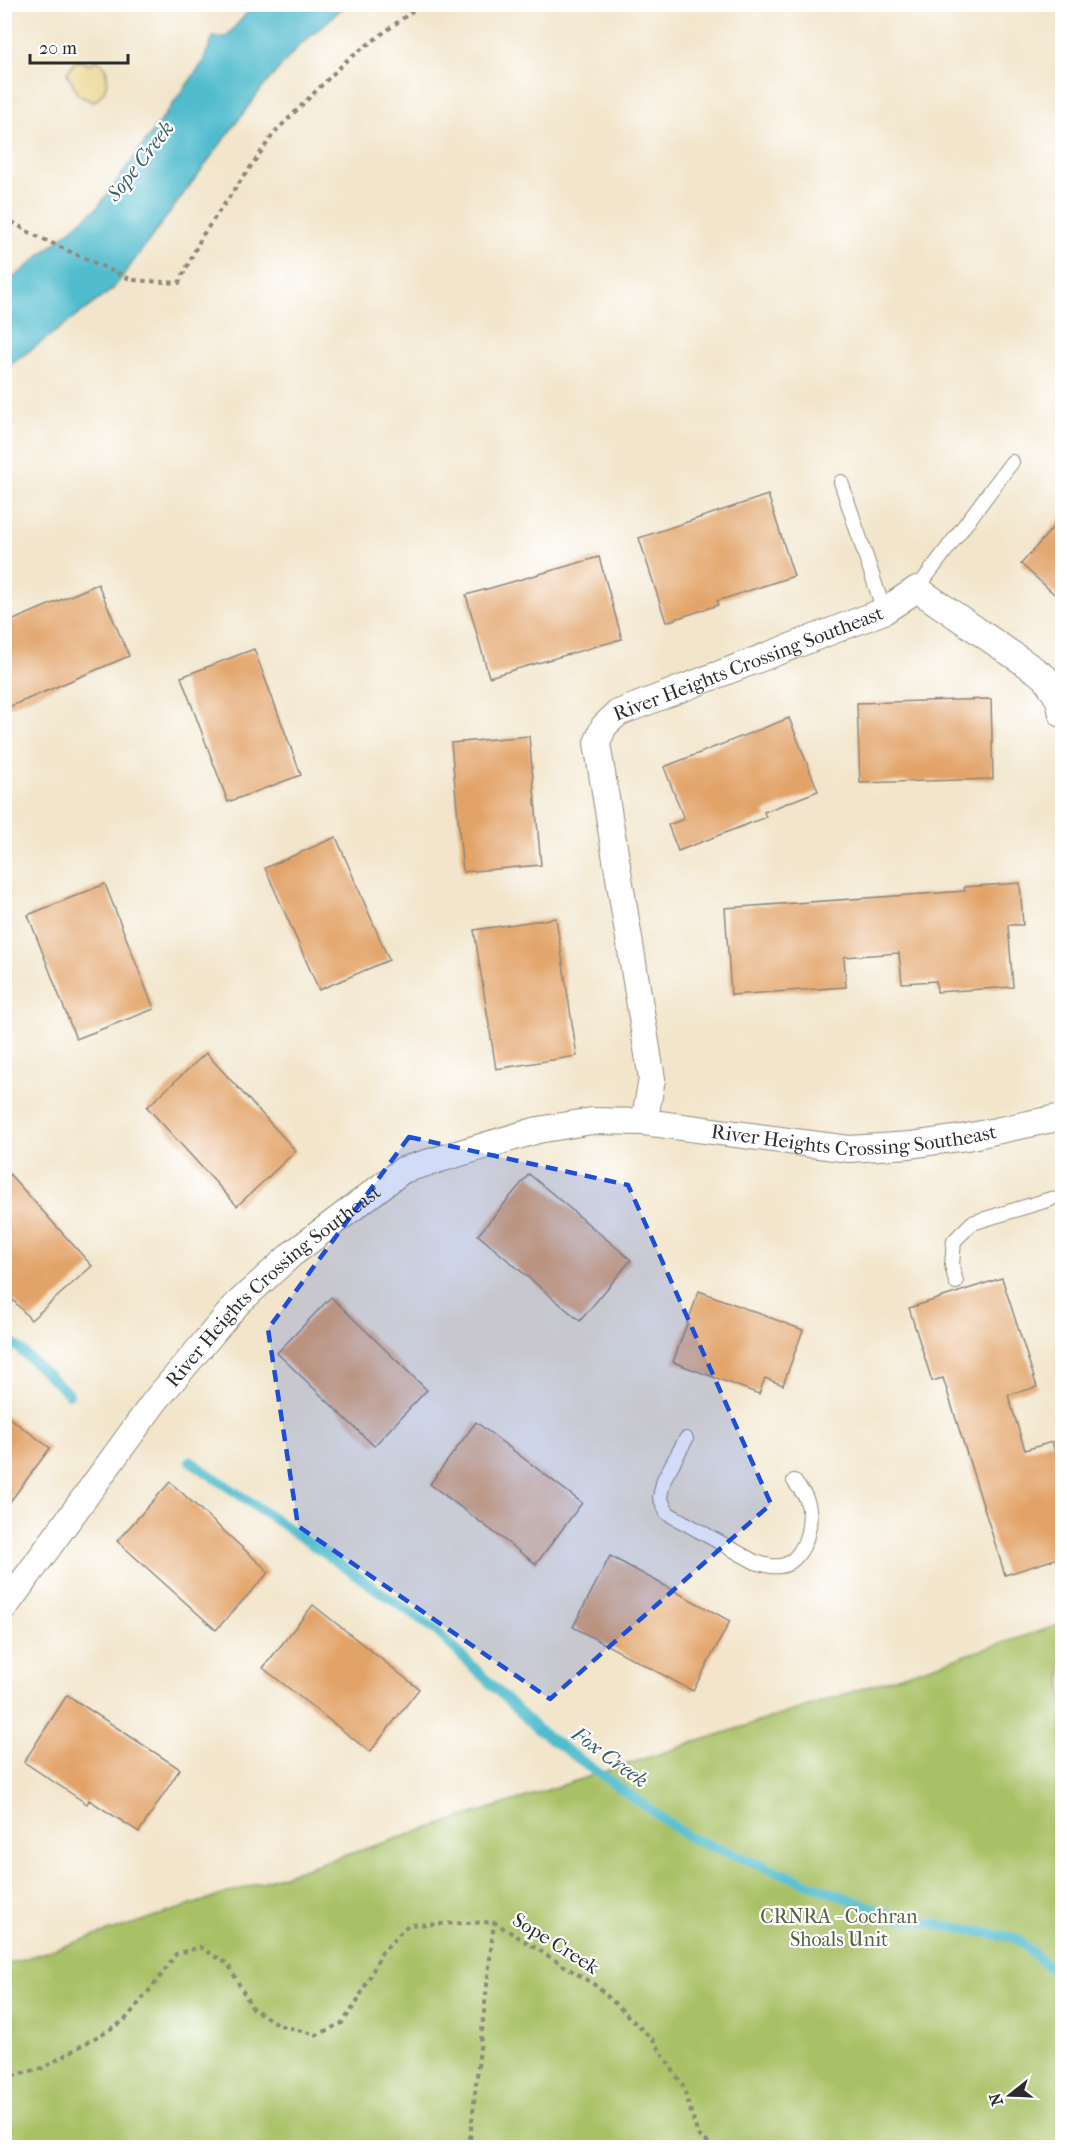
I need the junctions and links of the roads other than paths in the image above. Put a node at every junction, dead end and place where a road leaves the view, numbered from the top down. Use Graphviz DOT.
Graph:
graph roads {
  1 [pos="1012,462"];
  2 [pos="841,482"];
  3 [pos="917,589"];
  4 [pos="884,611"];
  5 [pos="1062,714"];
  6 [pos="1062,1117"];
  7 [pos="644,1122"];
  8 [pos="1051,1198"];
  9 [pos="956,1282"];
  10 [pos="686,1439"];
  11 [pos="794,1481"];
  12 [pos="4,1608"];
  1 -- 3 [label="lane"];
  2 -- 4 [label="lane"];
  3 -- 4 [label="street, River Heights Crossing Southeast"];
  3 -- 5 [label="street"];
  4 -- 7 [label="street, River Heights Crossing Southeast"];
  6 -- 7 [label="street, River Heights Crossing Southeast"];
  7 -- 12 [label="street, River Heights Crossing Southeast"];
  8 -- 9 [label="lane"];
  10 -- 11 [label="lane"];
}
